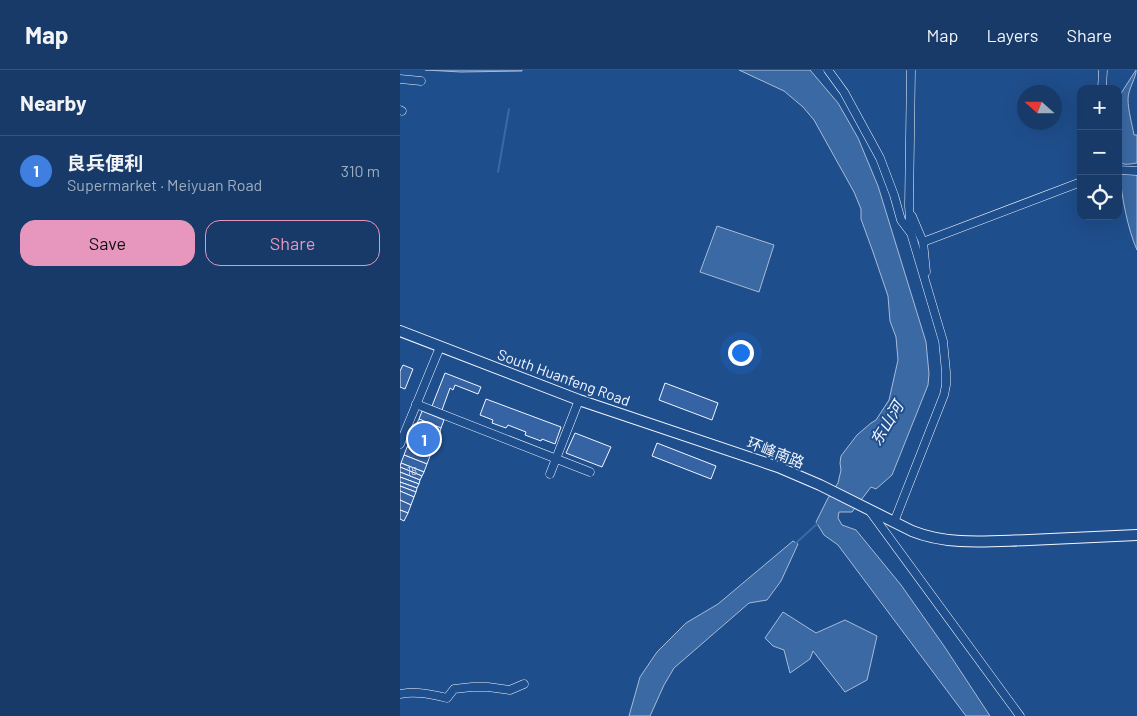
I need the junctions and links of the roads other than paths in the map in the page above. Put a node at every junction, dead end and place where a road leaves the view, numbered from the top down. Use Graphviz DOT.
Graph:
graph roads {
  1 [pos="828,70"];
  2 [pos="911,70"];
  3 [pos="1103,70"];
  4 [pos="400,79"];
  5 [pos="421,81"];
  6 [pos="1102,85"];
  7 [pos="1122,170"];
  8 [pos="1137,171"];
  9 [pos="1077,184"];
  10 [pos="910,209"];
  11 [pos="911,233"];
  12 [pos="923,242"];
  13 [pos="928,289"];
  14 [pos="400,332"];
  15 [pos="438,346"];
  16 [pos="579,400"];
  17 [pos="416,404"];
  18 [pos="400,435"];
  19 [pos="400,444"];
  20 [pos="556,459"];
  21 [pos="590,472"];
  22 [pos="550,474"];
  23 [pos="868,510"];
  24 [pos="894,522"];
  25 [pos="1137,535"];
  26 [pos="524,684"];
  27 [pos="400,694"];
  28 [pos="1020,716"];
  1 -- 11 [label="street"];
  2 -- 10 [label="street"];
  3 -- 6 [label="street"];
  4 -- 5 [label="street"];
  7 -- 8 [label="street"];
  9 -- 12 [label="street"];
  10 -- 11 [label="street"];
  10 -- 12 [label="street"];
  11 -- 13 [label="street"];
  12 -- 13 [label="street"];
  13 -- 24 [label="street"];
  14 -- 15 [label="main road, South Huanfeng Road"];
  15 -- 16 [label="main road, South Huanfeng Road"];
  15 -- 17 [label="street"];
  15 -- 18 [label="street"];
  16 -- 20 [label="street"];
  16 -- 23 [label="main road, South Huanfeng Road"];
  17 -- 19 [label="street"];
  17 -- 20 [label="street"];
  20 -- 21 [label="street"];
  20 -- 22 [label="street"];
  23 -- 24 [label="main road, South Huanfeng Road"];
  23 -- 28 [label="street"];
  24 -- 25 [label="main road, South Huanfeng Road"];
  26 -- 27 [label="street"];
}
